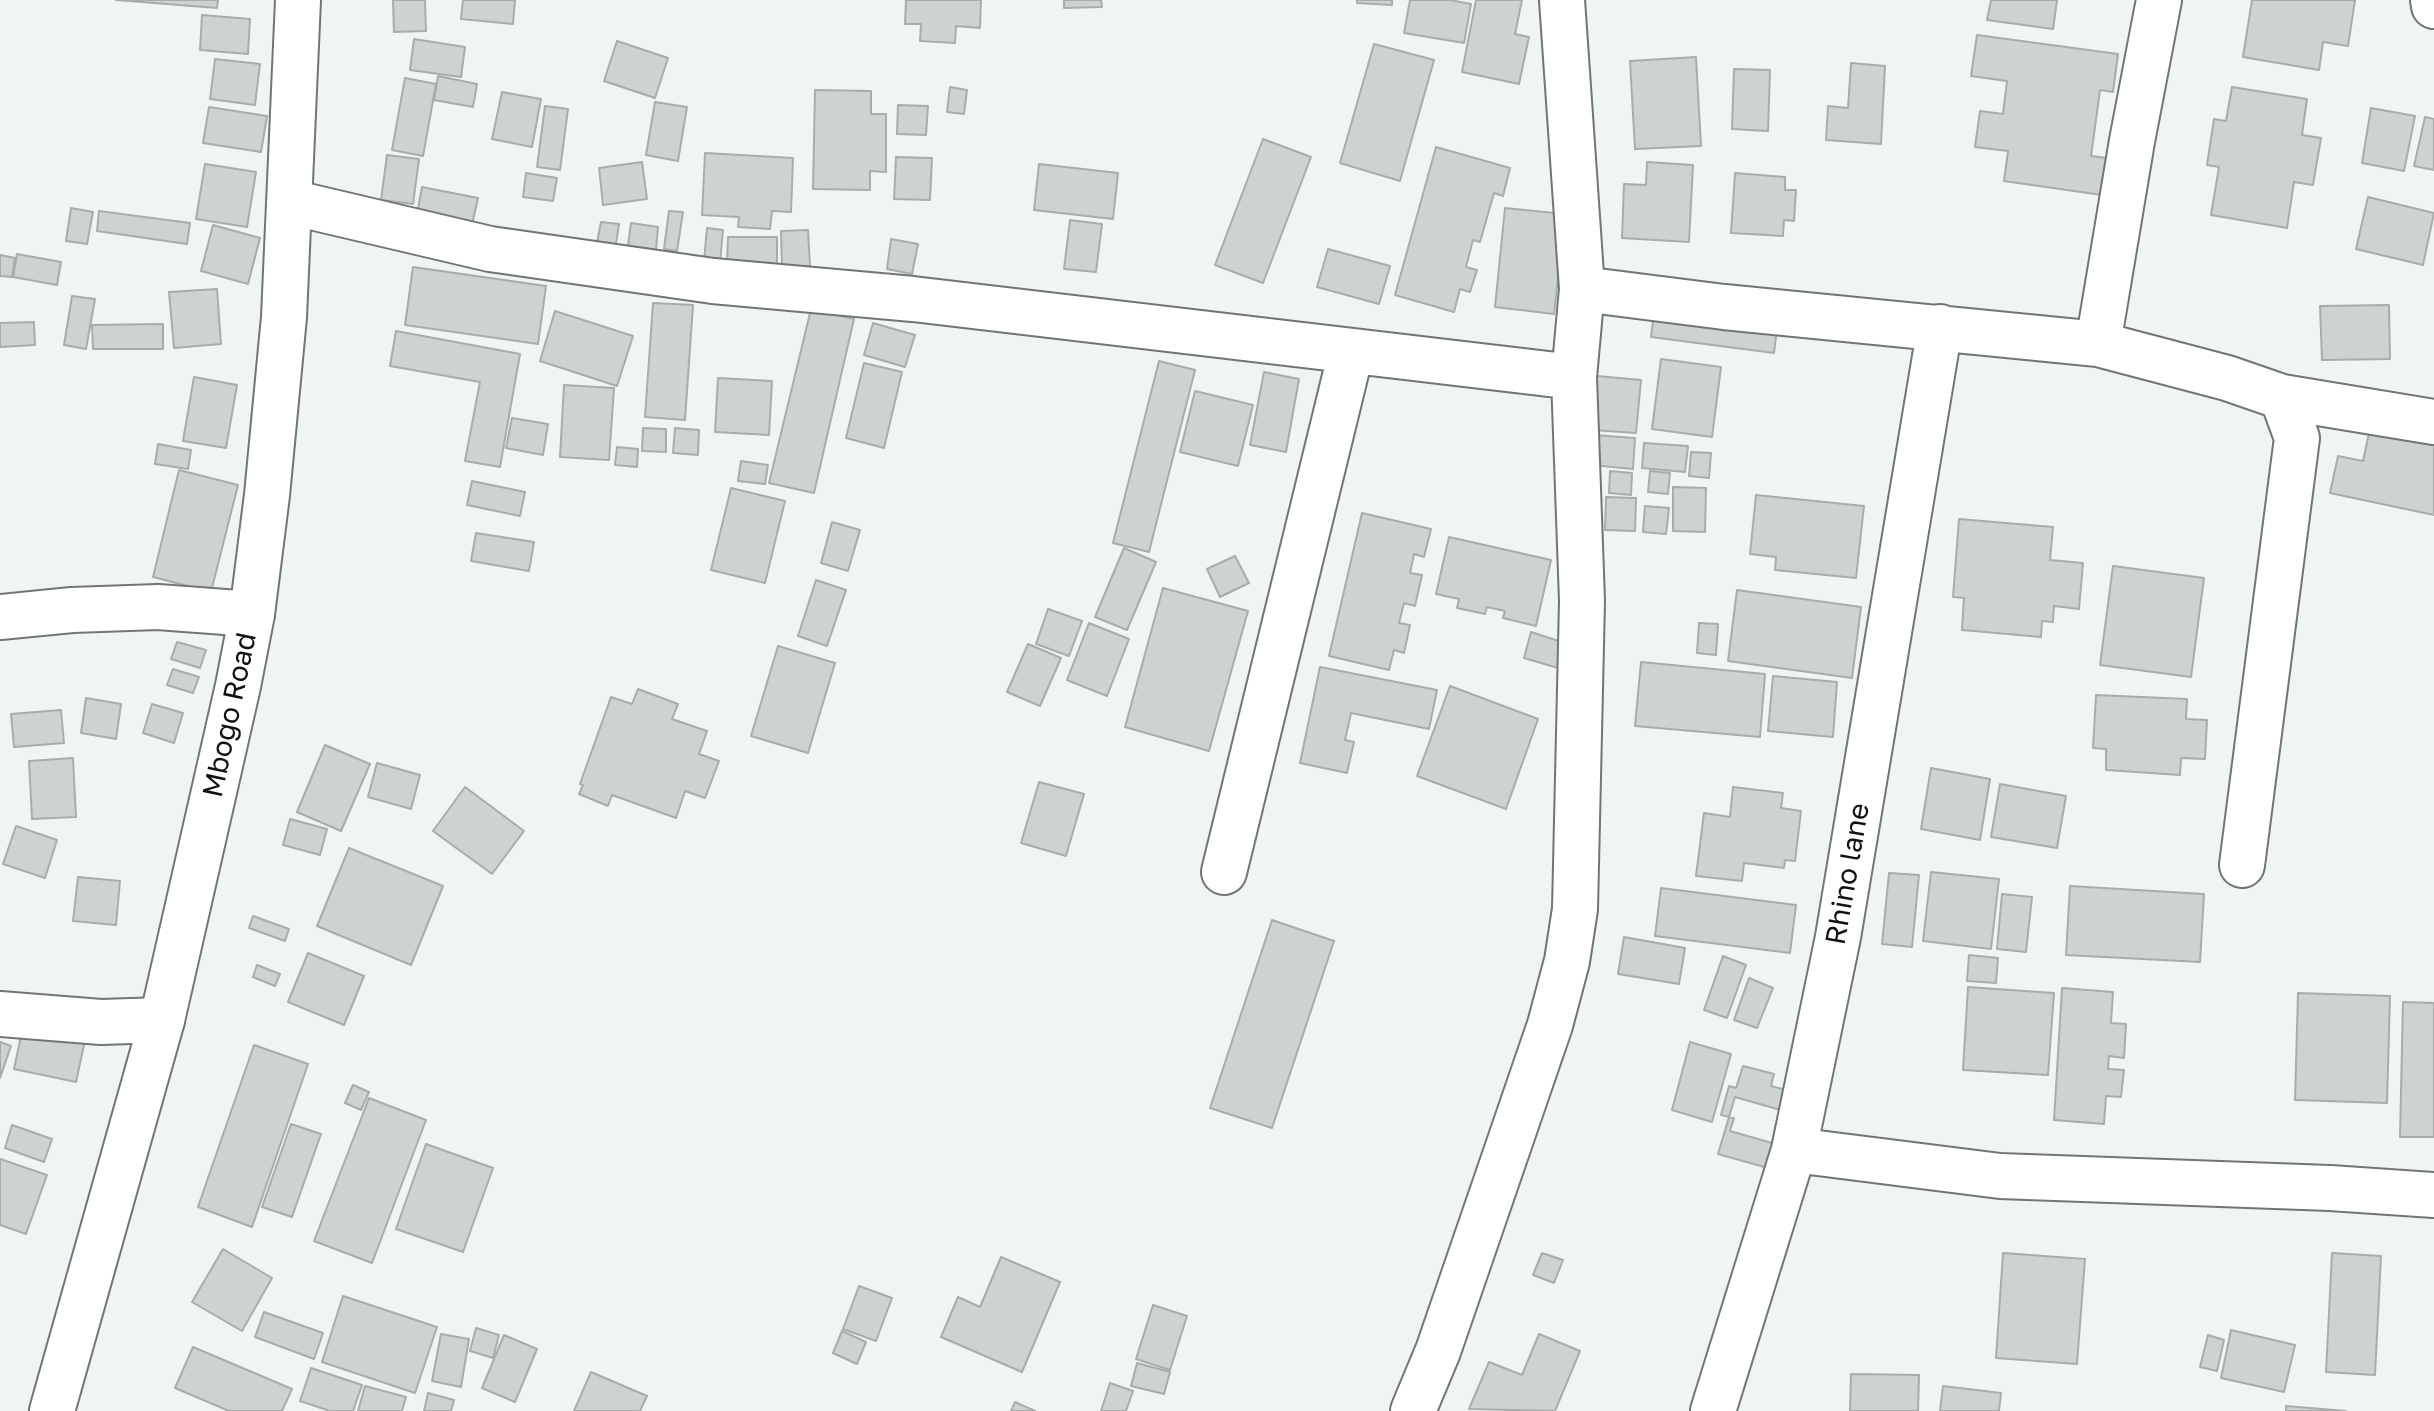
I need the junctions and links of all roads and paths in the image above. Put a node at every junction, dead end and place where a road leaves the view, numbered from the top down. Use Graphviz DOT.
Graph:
graph roads {
  1 [pos="298,0"];
  2 [pos="1562,0"];
  3 [pos="2159,0"];
  4 [pos="2433,0"];
  5 [pos="2434,6"];
  6 [pos="290,202"];
  7 [pos="1582,289"];
  8 [pos="1940,327"];
  9 [pos="2098,344"];
  10 [pos="1351,352"];
  11 [pos="1574,377"];
  12 [pos="2282,397"];
  13 [pos="2434,422"];
  14 [pos="252,614"];
  15 [pos="0,617"];
  16 [pos="2242,865"];
  17 [pos="1224,872"];
  18 [pos="0,1014"];
  19 [pos="162,1020"];
  20 [pos="1794,1150"];
  21 [pos="2434,1195"];
  22 [pos="52,1411"];
  23 [pos="1413,1411"];
  24 [pos="1713,1411"];
  1 -- 6 [label="street, Mbogo Road"];
  2 -- 7 [label="street"];
  3 -- 9 [label="street"];
  4 -- 5 [label="street"];
  6 -- 10 [label="street"];
  6 -- 14 [label="street, Mbogo Road"];
  7 -- 8 [label="street"];
  7 -- 11 [label="street"];
  8 -- 9 [label="street"];
  8 -- 20 [label="street, Rhino lane"];
  9 -- 12 [label="street"];
  10 -- 11 [label="street"];
  10 -- 17 [label="street"];
  11 -- 23 [label="street"];
  12 -- 13 [label="street"];
  12 -- 16 [label="street"];
  14 -- 15 [label="street"];
  14 -- 19 [label="street, Mbogo Road"];
  18 -- 19 [label="street"];
  19 -- 22 [label="street, Mbogo Road"];
  20 -- 21 [label="street"];
  20 -- 24 [label="street, Rhino lane"];
}
